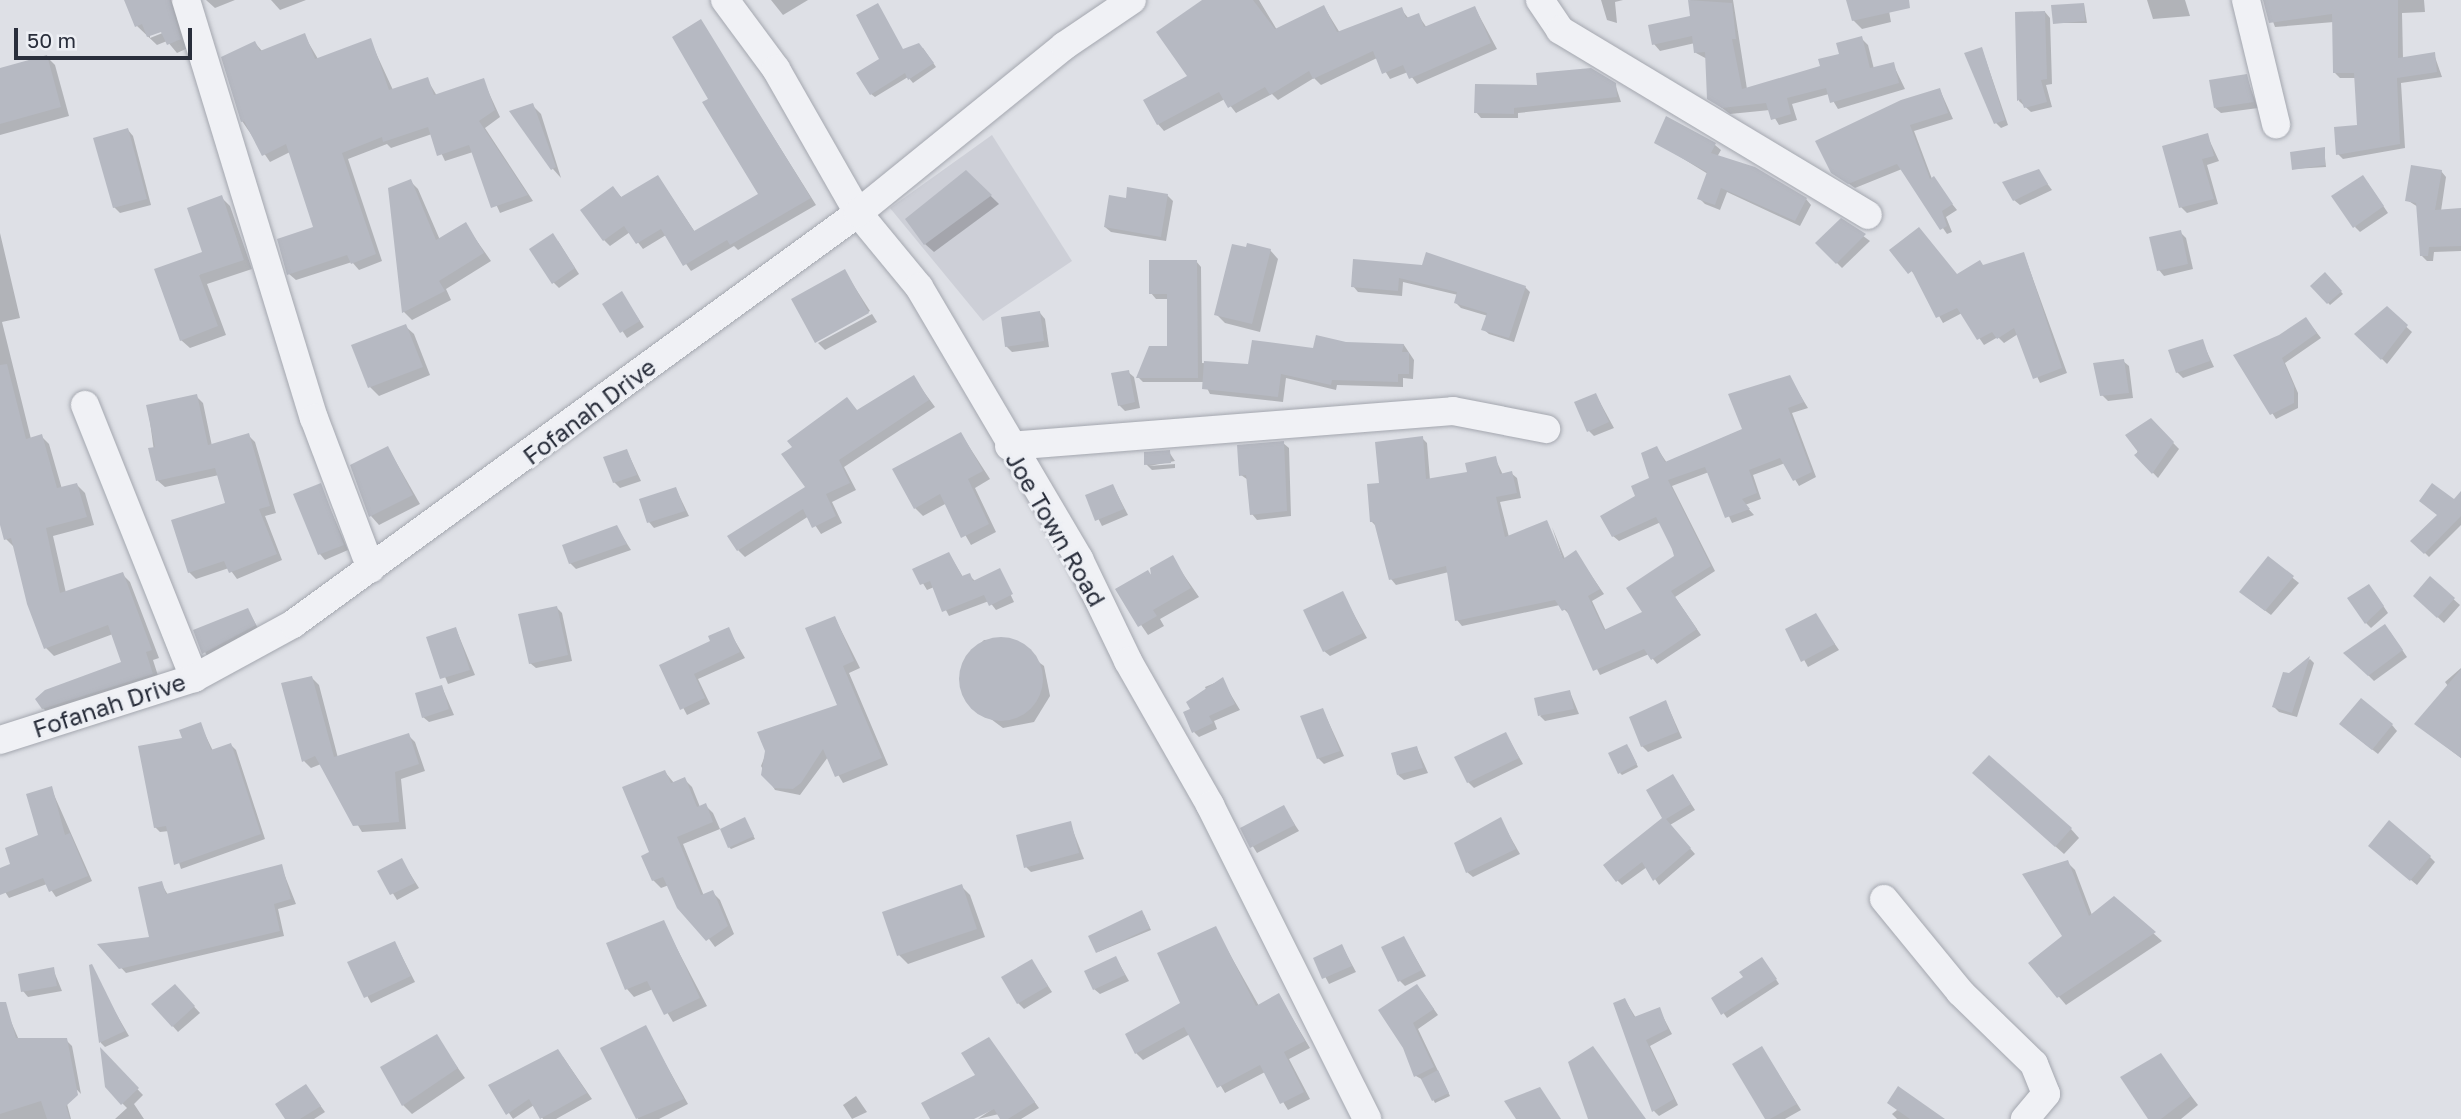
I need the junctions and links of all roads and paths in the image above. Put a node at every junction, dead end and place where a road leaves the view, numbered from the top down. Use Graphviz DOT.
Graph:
graph roads {
  1 [pos="186,0"];
  2 [pos="725,0"];
  3 [pos="1132,0"];
  4 [pos="1540,0"];
  5 [pos="2246,0"];
  6 [pos="2276,124"];
  7 [pos="858,213"];
  8 [pos="1868,215"];
  9 [pos="85,405"];
  10 [pos="1546,429"];
  11 [pos="1009,446"];
  12 [pos="371,569"];
  13 [pos="194,678"];
  14 [pos="0,740"];
  15 [pos="1884,899"];
  16 [pos="1367,1119"];
  17 [pos="2025,1119"];
  1 -- 12 [label="street"];
  2 -- 7 [label="street, Joe Town Road"];
  3 -- 7 [label="street, Fofanah Drive"];
  4 -- 8 [label="street"];
  5 -- 6 [label="street"];
  7 -- 11 [label="street, Joe Town Road"];
  7 -- 12 [label="street, Fofanah Drive"];
  9 -- 13 [label="street"];
  10 -- 11 [label="street"];
  11 -- 16 [label="street, Joe Town Road"];
  12 -- 13 [label="street, Fofanah Drive"];
  13 -- 14 [label="street, Fofanah Drive"];
  15 -- 17 [label="street"];
}
